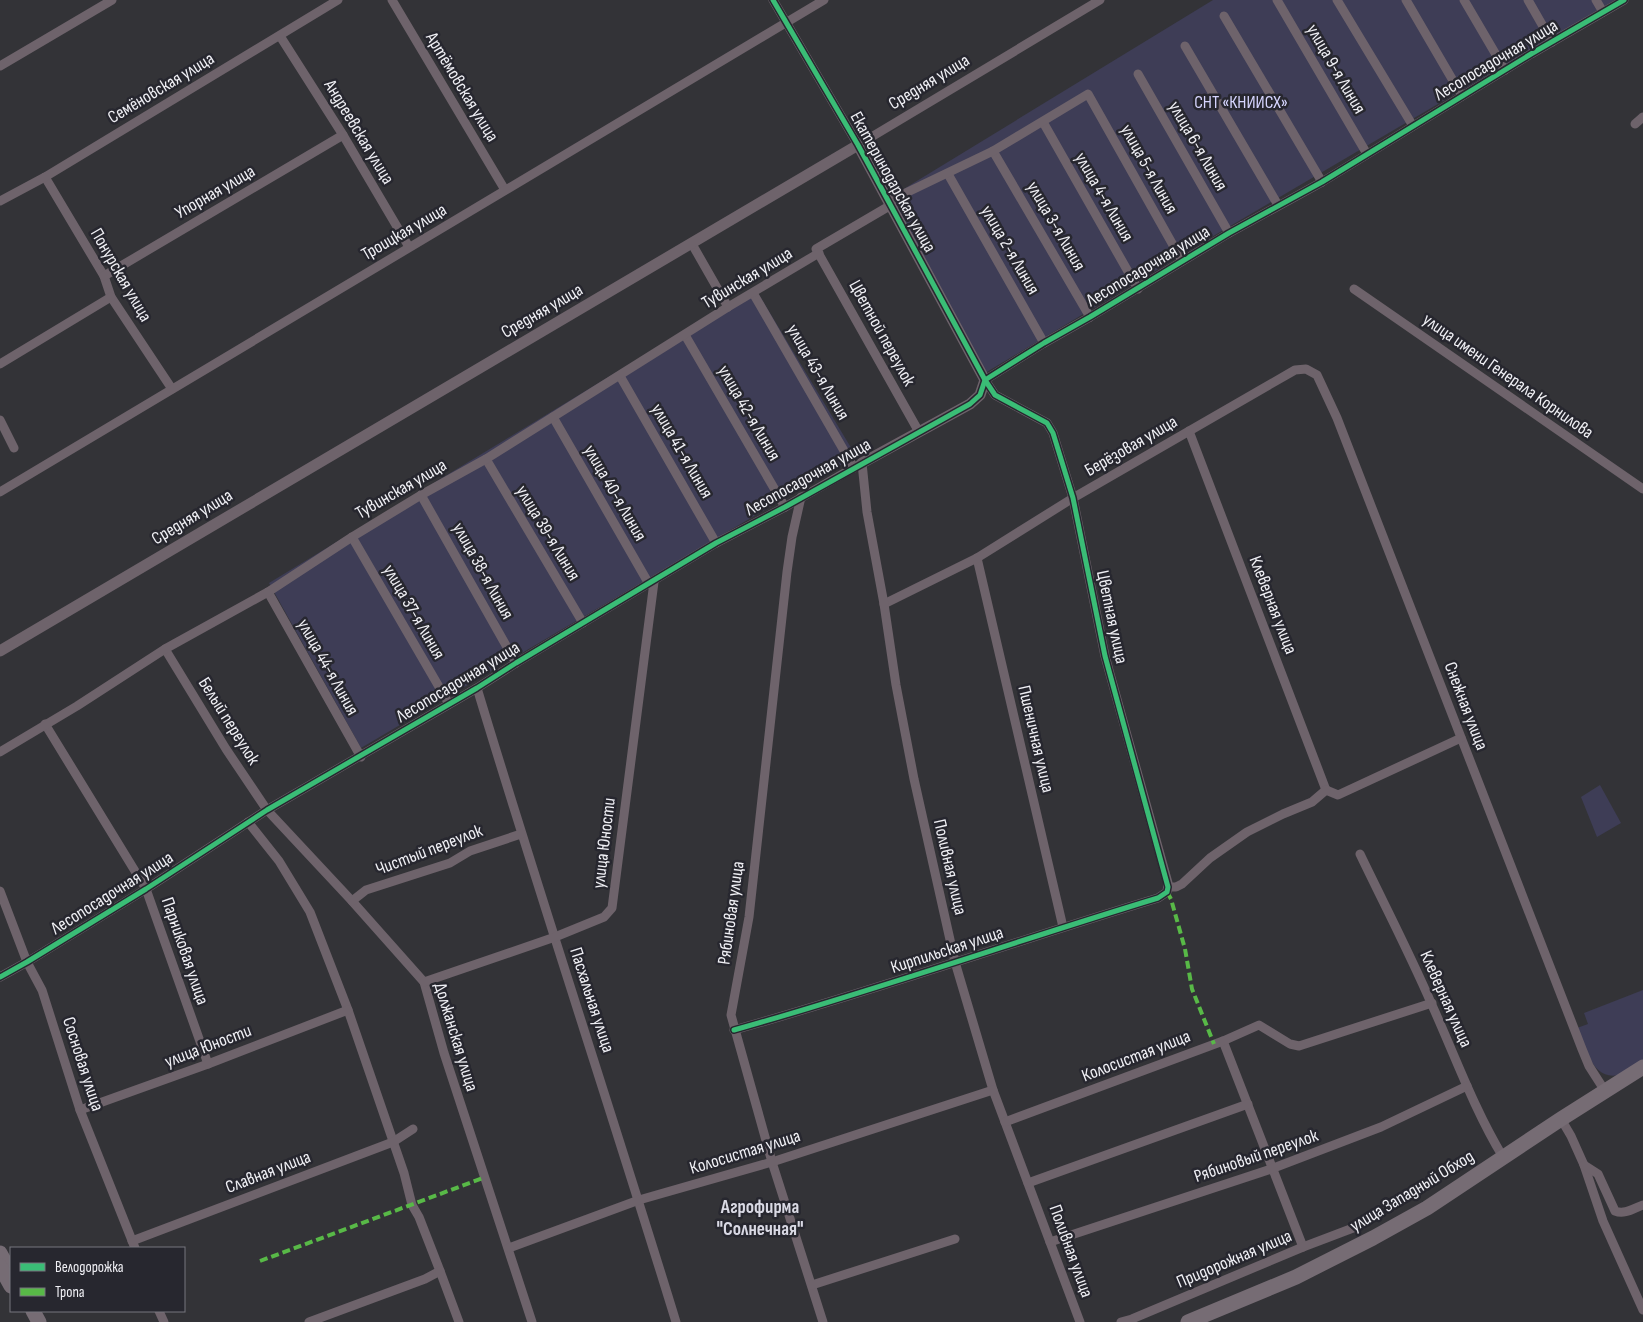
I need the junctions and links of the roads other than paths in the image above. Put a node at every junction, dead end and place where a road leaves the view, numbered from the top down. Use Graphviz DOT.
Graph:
graph roads {
  1 [pos="112,0"];
  2 [pos="338,0"];
  3 [pos="392,0"];
  4 [pos="773,0"];
  5 [pos="824,0"];
  6 [pos="1100,0"];
  7 [pos="1277,0"];
  8 [pos="1338,0"];
  9 [pos="1406,0"];
  10 [pos="1464,0"];
  11 [pos="1528,0"];
  12 [pos="1596,0"];
  13 [pos="1624,0"];
  14 [pos="1603,12"];
  15 [pos="1224,16"];
  16 [pos="786,22"];
  17 [pos="280,36"];
  18 [pos="1552,42"];
  19 [pos="1185,46"];
  20 [pos="0,66"];
  21 [pos="1505,70"];
  22 [pos="1138,74"];
  23 [pos="1088,94"];
  24 [pos="1462,96"];
  25 [pos="1643,117"];
  26 [pos="1043,122"];
  27 [pos="1635,124"];
  28 [pos="1413,126"];
  29 [pos="343,135"];
  30 [pos="858,145"];
  31 [pos="994,151"];
  32 [pos="1367,154"];
  33 [pos="948,174"];
  34 [pos="45,177"];
  35 [pos="1322,182"];
  36 [pos="505,190"];
  37 [pos="0,202"];
  38 [pos="890,203"];
  39 [pos="1278,205"];
  40 [pos="1229,233"];
  41 [pos="692,244"];
  42 [pos="409,247"];
  43 [pos="817,251"];
  44 [pos="1182,261"];
  45 [pos="104,276"];
  46 [pos="1138,289"];
  47 [pos="1354,289"];
  48 [pos="753,293"];
  49 [pos="111,297"];
  50 [pos="728,307"];
  51 [pos="1090,317"];
  52 [pos="685,335"];
  53 [pos="1044,342"];
  54 [pos="0,364"];
  55 [pos="1317,375"];
  56 [pos="620,376"];
  57 [pos="985,380"];
  58 [pos="172,389"];
  59 [pos="554,417"];
  60 [pos="0,420"];
  61 [pos="1189,431"];
  62 [pos="918,432"];
  63 [pos="14,448"];
  64 [pos="486,460"];
  65 [pos="858,466"];
  66 [pos="1643,490"];
  67 [pos="0,492"];
  68 [pos="421,495"];
  69 [pos="801,498"];
  70 [pos="1072,498"];
  71 [pos="785,507"];
  72 [pos="352,537"];
  73 [pos="716,543"];
  74 [pos="977,558"];
  75 [pos="651,583"];
  76 [pos="268,592"];
  77 [pos="884,604"];
  78 [pos="583,624"];
  79 [pos="166,649"];
  80 [pos="0,651"];
  81 [pos="516,663"];
  82 [pos="477,688"];
  83 [pos="449,704"];
  84 [pos="45,724"];
  85 [pos="1461,738"];
  86 [pos="0,752"];
  87 [pos="360,757"];
  88 [pos="1326,790"];
  89 [pos="267,810"];
  90 [pos="248,822"];
  91 [pos="521,834"];
  92 [pos="1360,854"];
  93 [pos="146,889"];
  94 [pos="1167,889"];
  95 [pos="0,891"];
  96 [pos="352,901"];
  97 [pos="1063,927"];
  98 [pos="555,937"];
  99 [pos="27,962"];
  100 [pos="955,962"];
  101 [pos="0,976"];
  102 [pos="424,982"];
  103 [pos="1432,1003"];
  104 [pos="348,1010"];
  105 [pos="734,1030"];
  106 [pos="1223,1041"];
  107 [pos="208,1064"];
  108 [pos="1643,1067"];
  109 [pos="1643,1077"];
  110 [pos="1466,1086"];
  111 [pos="993,1090"];
  112 [pos="1605,1092"];
  113 [pos="1248,1104"];
  114 [pos="80,1110"];
  115 [pos="1005,1122"];
  116 [pos="1564,1123"];
  117 [pos="413,1129"];
  118 [pos="393,1142"];
  119 [pos="1503,1157"];
  120 [pos="772,1162"];
  121 [pos="1584,1166"];
  122 [pos="1271,1169"];
  123 [pos="1028,1182"];
  124 [pos="639,1200"];
  125 [pos="1643,1205"];
  126 [pos="1360,1225"];
  127 [pos="955,1239"];
  128 [pos="1050,1242"];
  129 [pos="134,1245"];
  130 [pos="1303,1247"];
  131 [pos="509,1248"];
  132 [pos="0,1253"];
  133 [pos="0,1266"];
  134 [pos="10,1271"];
  135 [pos="440,1271"];
  136 [pos="10,1284"];
  137 [pos="812,1286"];
  138 [pos="1643,1310"];
  139 [pos="308,1322"];
  140 [pos="459,1322"];
  141 [pos="532,1322"];
  142 [pos="676,1322"];
  143 [pos="823,1322"];
  144 [pos="1080,1322"];
  145 [pos="1121,1322"];
  146 [pos="1188,1322"];
  147 [pos="1210,1322"];
  1 -- 20 [label="street"];
  2 -- 17 [label="street, Семёновская улица"];
  3 -- 36 [label="street, Артёмовская улица"];
  4 -- 16 [label="street, Екатеринодарская улица"];
  5 -- 16 [label="street, Троицкая улица"];
  6 -- 30 [label="street, Средняя улица"];
  7 -- 32 [label="street, улица 9-я Линия"];
  8 -- 28 [label="street"];
  9 -- 24 [label="street"];
  10 -- 21 [label="street"];
  11 -- 18 [label="street"];
  12 -- 14 [label="street"];
  13 -- 14 [label="street, Лесопосадочная улица"];
  14 -- 18 [label="street, Лесопосадочная улица"];
  15 -- 35 [label="street"];
  16 -- 30 [label="street, Екатеринодарская улица"];
  16 -- 36 [label="street, Троицкая улица"];
  17 -- 29 [label="street, Андреевская улица"];
  17 -- 34 [label="street, Семёновская улица"];
  18 -- 21 [label="street, Лесопосадочная улица"];
  19 -- 39 [label="street"];
  21 -- 24 [label="street, Лесопосадочная улица"];
  22 -- 40 [label="street, улица 6-я Линия"];
  23 -- 26 [label="street, Тувинская улица"];
  23 -- 44 [label="street, улица 5-я Линия"];
  24 -- 28 [label="street, Лесопосадочная улица"];
  25 -- 27 [label="street"];
  26 -- 31 [label="street, Тувинская улица"];
  26 -- 46 [label="street, улица 4-я Линия"];
  28 -- 32 [label="street, Лесопосадочная улица"];
  29 -- 42 [label="street, Андреевская улица"];
  29 -- 45 [label="street, Упорная улица"];
  30 -- 38 [label="street, Екатеринодарская улица"];
  30 -- 41 [label="street, Средняя улица"];
  31 -- 33 [label="street, Тувинская улица"];
  31 -- 51 [label="street, улица 3-я Линия"];
  32 -- 35 [label="street, Лесопосадочная улица"];
  33 -- 38 [label="street, Тувинская улица"];
  33 -- 53 [label="street, улица 2-я Линия"];
  34 -- 37 [label="street, Семёновская улица"];
  34 -- 45 [label="street, Понурская улица"];
  35 -- 39 [label="street, Лесопосадочная улица"];
  36 -- 42 [label="street, Троицкая улица"];
  38 -- 43 [label="street, Тувинская улица"];
  38 -- 57 [label="street, Екатеринодарская улица"];
  39 -- 40 [label="street, Лесопосадочная улица"];
  40 -- 44 [label="street, Лесопосадочная улица"];
  41 -- 50 [label="street"];
  41 -- 80 [label="street, Средняя улица"];
  42 -- 58 [label="street, Троицкая улица"];
  43 -- 48 [label="street, Тувинская улица"];
  43 -- 62 [label="street, Цветной переулок"];
  44 -- 46 [label="street, Лесопосадочная улица"];
  45 -- 49 [label="street, Понурская улица"];
  46 -- 51 [label="street, Лесопосадочная улица"];
  47 -- 66 [label="street, улица имени Генерала Корнилова"];
  48 -- 50 [label="street, Тувинская улица"];
  48 -- 65 [label="street, улица 43-я Линия"];
  49 -- 54 [label="street"];
  49 -- 58 [label="street, Понурская улица"];
  50 -- 52 [label="street, Тувинская улица"];
  51 -- 53 [label="street, Лесопосадочная улица"];
  52 -- 56 [label="street, Тувинская улица"];
  52 -- 71 [label="street, улица 42-я Линия"];
  53 -- 57 [label="street, Лесопосадочная улица"];
  55 -- 61 [label="street, Берёзовая улица"];
  55 -- 85 [label="street, Снежная улица"];
  56 -- 59 [label="street, Тувинская улица"];
  56 -- 73 [label="street, улица 41-я Линия"];
  57 -- 62 [label="street, Лесопосадочная улица"];
  57 -- 70 [label="street, Цветная улица"];
  58 -- 67 [label="street, Троицкая улица"];
  59 -- 64 [label="street, Тувинская улица"];
  59 -- 75 [label="street, улица 40-я Линия"];
  60 -- 63 [label="street"];
  61 -- 70 [label="street, Берёзовая улица"];
  61 -- 88 [label="street, Клеверная улица"];
  62 -- 65 [label="street, Лесопосадочная улица"];
  64 -- 68 [label="street, Тувинская улица"];
  64 -- 78 [label="street, улица 39-я Линия"];
  65 -- 69 [label="street, Лесопосадочная улица"];
  65 -- 77 [label="street, Поливная улица"];
  68 -- 72 [label="street, Тувинская улица"];
  68 -- 81 [label="street, улица 38-я Линия"];
  69 -- 71 [label="street, Лесопосадочная улица"];
  69 -- 105 [label="street, Рябиновая улица"];
  70 -- 74 [label="street, Берёзовая улица"];
  70 -- 94 [label="street, Цветная улица"];
  71 -- 73 [label="street, Лесопосадочная улица"];
  72 -- 76 [label="street, Тувинская улица"];
  72 -- 83 [label="street, улица 37-я Линия"];
  73 -- 75 [label="street, Лесопосадочная улица"];
  74 -- 77 [label="street, Берёзовая улица"];
  74 -- 97 [label="street, Пшеничная улица"];
  75 -- 78 [label="street, Лесопосадочная улица"];
  75 -- 98 [label="street, улица Юности"];
  76 -- 79 [label="street, Тувинская улица"];
  76 -- 87 [label="street, улица 44-я Линия"];
  77 -- 100 [label="street, Поливная улица"];
  78 -- 81 [label="street, Лесопосадочная улица"];
  79 -- 84 [label="street, Тувинская улица"];
  79 -- 89 [label="street, Белый переулок"];
  81 -- 82 [label="street, Лесопосадочная улица"];
  82 -- 83 [label="street, Лесопосадочная улица"];
  82 -- 91 [label="street, Пасхальная улица"];
  83 -- 87 [label="street, Лесопосадочная улица"];
  84 -- 86 [label="street, Тувинская улица"];
  84 -- 93 [label="street, Парниковая улица"];
  85 -- 88 [label="street"];
  85 -- 112 [label="street, Снежная улица"];
  87 -- 89 [label="street, Лесопосадочная улица"];
  88 -- 94 [label="street, Кирпильская улица"];
  89 -- 90 [label="street, Лесопосадочная улица"];
  89 -- 96 [label="street, Должанская улица"];
  90 -- 93 [label="street, Лесопосадочная улица"];
  90 -- 104 [label="street"];
  91 -- 96 [label="street, Чистый переулок"];
  91 -- 98 [label="street, Пасхальная улица"];
  92 -- 103 [label="street, Клеверная улица"];
  93 -- 99 [label="street, Лесопосадочная улица"];
  93 -- 107 [label="street, Парниковая улица"];
  94 -- 97 [label="street, Кирпильская улица"];
  95 -- 99 [label="street, Сосновая улица"];
  96 -- 102 [label="street, Должанская улица"];
  97 -- 100 [label="street, Кирпильская улица"];
  98 -- 102 [label="street, улица Юности"];
  98 -- 124 [label="street, Пасхальная улица"];
  99 -- 101 [label="street, Лесопосадочная улица"];
  99 -- 114 [label="street, Сосновая улица"];
  100 -- 105 [label="street, Кирпильская улица"];
  100 -- 111 [label="street, Поливная улица"];
  102 -- 131 [label="street, Должанская улица"];
  103 -- 106 [label="street, Колосистая улица"];
  103 -- 110 [label="street, Клеверная улица"];
  104 -- 107 [label="street, улица Юности"];
  104 -- 118 [label="street"];
  105 -- 120 [label="street, Рябиновая улица"];
  106 -- 113 [label="street"];
  106 -- 115 [label="street, Колосистая улица"];
  107 -- 114 [label="street, улица Юности"];
  108 -- 112 [label="highway, улица Западный Обход"];
  109 -- 116 [label="highway, улица Западный Обход"];
  110 -- 119 [label="street, Клеверная улица"];
  110 -- 122 [label="street, Рябиновый переулок"];
  111 -- 115 [label="street, Поливная улица"];
  111 -- 120 [label="street, Колосистая улица"];
  112 -- 116 [label="highway, улица Западный Обход"];
  113 -- 122 [label="street"];
  113 -- 123 [label="street"];
  114 -- 129 [label="street, Сосновая улица"];
  115 -- 123 [label="street, Поливная улица"];
  116 -- 119 [label="highway, улица Западный Обход"];
  116 -- 121 [label="street"];
  116 -- 147 [label="highway, улица Западный Обход"];
  117 -- 118 [label="street, Славная улица"];
  118 -- 129 [label="street, Славная улица"];
  118 -- 135 [label="street"];
  119 -- 146 [label="highway, улица Западный Обход"];
  120 -- 124 [label="street, Колосистая улица"];
  120 -- 137 [label="street, Рябиновая улица"];
  121 -- 125 [label="street"];
  121 -- 138 [label="street"];
  122 -- 128 [label="street, Рябиновый переулок"];
  122 -- 130 [label="street"];
  123 -- 128 [label="street, Поливная улица"];
  124 -- 131 [label="street, Колосистая улица"];
  124 -- 142 [label="street, Пасхальная улица"];
  126 -- 130 [label="street, Придорожная улица"];
  127 -- 137 [label="street"];
  128 -- 144 [label="street, Поливная улица"];
  130 -- 145 [label="street, Придорожная улица"];
  131 -- 141 [label="street, Должанская улица"];
  132 -- 134 [label="highway"];
  133 -- 136 [label="highway"];
  135 -- 139 [label="street"];
  135 -- 140 [label="street"];
  137 -- 143 [label="street, Рябиновая улица"];
}
